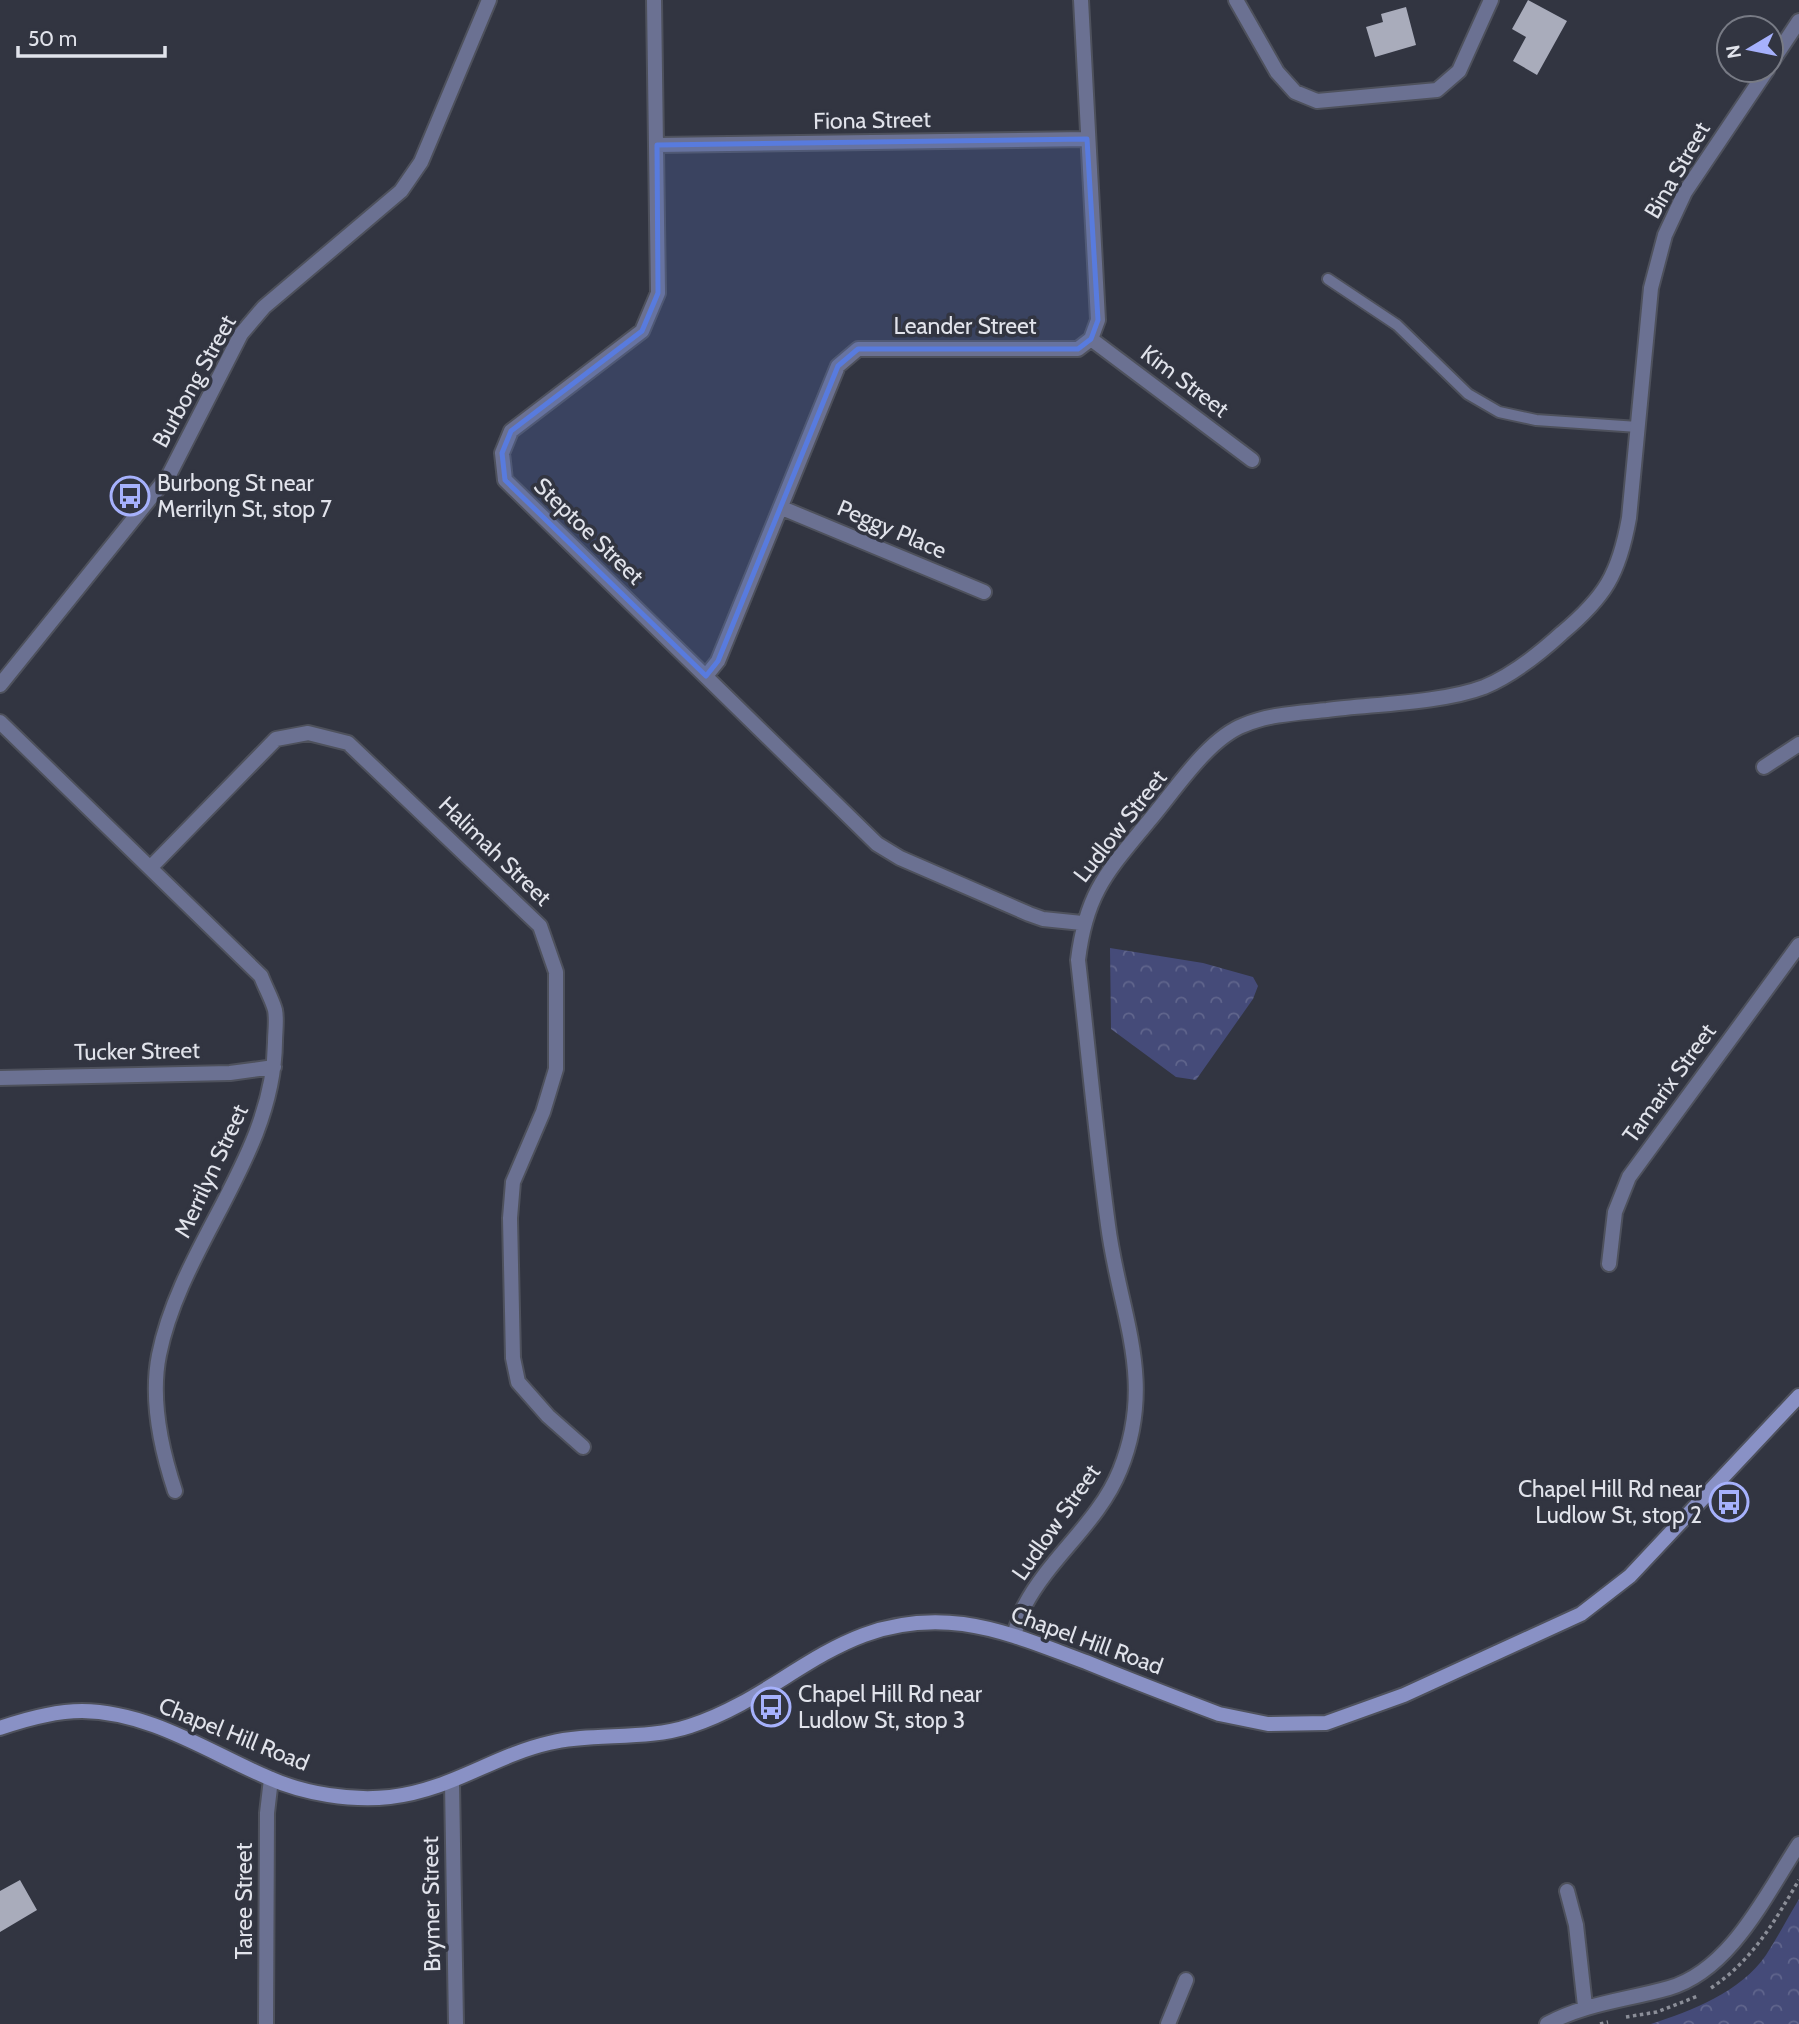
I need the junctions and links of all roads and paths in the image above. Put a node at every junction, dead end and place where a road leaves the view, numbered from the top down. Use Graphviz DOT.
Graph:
graph roads {
  1 [pos="489,0"];
  2 [pos="654,0"];
  3 [pos="1081,0"];
  4 [pos="1236,0"];
  5 [pos="1490,0"];
  6 [pos="1799,22"];
  7 [pos="1785,42"];
  8 [pos="1758,84"];
  9 [pos="1087,139"];
  10 [pos="657,145"];
  11 [pos="1328,279"];
  12 [pos="1091,339"];
  13 [pos="1638,427"];
  14 [pos="1252,460"];
  15 [pos="782,508"];
  16 [pos="984,592"];
  17 [pos="706,676"];
  18 [pos="0,685"];
  19 [pos="0,722"];
  20 [pos="1799,744"];
  21 [pos="1764,767"];
  22 [pos="150,867"];
  23 [pos="1082,923"];
  24 [pos="1799,945"];
  25 [pos="274,1067"];
  26 [pos="0,1077"];
  27 [pos="1609,1264"];
  28 [pos="1799,1396"];
  29 [pos="583,1447"];
  30 [pos="175,1491"];
  31 [pos="1014,1634"];
  32 [pos="0,1728"];
  33 [pos="271,1779"];
  34 [pos="452,1783"];
  35 [pos="1799,1844"];
  36 [pos="1567,1891"];
  37 [pos="1186,1980"];
  38 [pos="1585,2006"];
  39 [pos="266,2024"];
  40 [pos="456,2024"];
  41 [pos="1168,2024"];
  42 [pos="1547,2024"];
  1 -- 18 [label="street, Burbong Street"];
  2 -- 10 [label="street, Steptoe Street"];
  3 -- 9 [label="street"];
  4 -- 5 [label="street"];
  6 -- 7 [label="street"];
  8 -- 13 [label="street, Bina Street"];
  9 -- 10 [label="street, Fiona Street"];
  9 -- 12 [label="street"];
  10 -- 17 [label="street, Steptoe Street"];
  11 -- 13 [label="lane"];
  12 -- 14 [label="street, Kim Street"];
  12 -- 15 [label="street, Leander Street"];
  13 -- 23 [label="street, Ludlow Street"];
  15 -- 16 [label="street, Peggy Place"];
  15 -- 17 [label="street, Leander Street"];
  17 -- 23 [label="street, Steptoe Street"];
  19 -- 22 [label="street, Merrilyn Street"];
  20 -- 21 [label="street"];
  22 -- 25 [label="street, Merrilyn Street"];
  22 -- 29 [label="street, Halimah Street"];
  23 -- 31 [label="street, Ludlow Street"];
  24 -- 27 [label="street, Tamarix Street"];
  25 -- 26 [label="street, Tucker Street"];
  25 -- 30 [label="street, Merrilyn Street"];
  28 -- 31 [label="main road, Chapel Hill Road"];
  31 -- 34 [label="main road, Chapel Hill Road"];
  32 -- 33 [label="main road, Chapel Hill Road"];
  33 -- 34 [label="main road, Chapel Hill Road"];
  33 -- 39 [label="street, Taree Street"];
  34 -- 40 [label="street, Brymer Street"];
  35 -- 38 [label="street"];
  36 -- 38 [label="street"];
  37 -- 41 [label="street"];
  38 -- 42 [label="street"];
}
